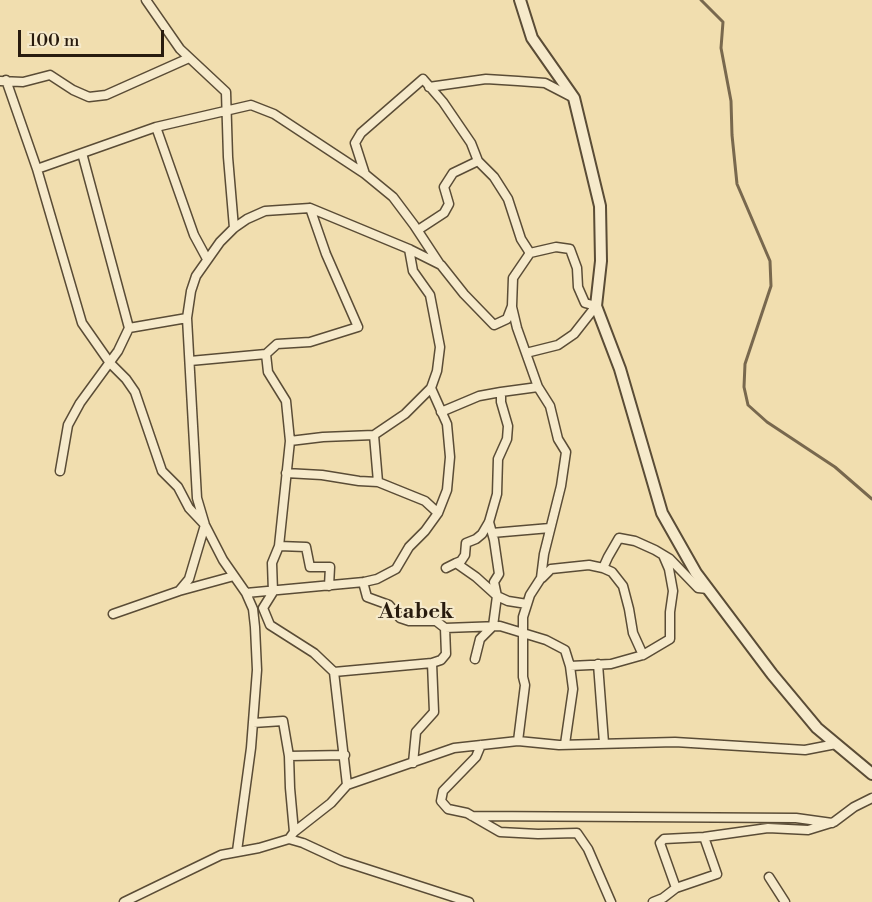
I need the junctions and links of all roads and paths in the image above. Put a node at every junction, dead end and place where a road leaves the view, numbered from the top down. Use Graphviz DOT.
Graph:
graph roads {
  1 [pos="146,0"];
  2 [pos="520,0"];
  3 [pos="189,58"];
  4 [pos="3,80"];
  5 [pos="429,87"];
  6 [pos="574,98"];
  7 [pos="226,110"];
  8 [pos="156,127"];
  9 [pos="82,153"];
  10 [pos="478,161"];
  11 [pos="37,169"];
  12 [pos="365,174"];
  13 [pos="310,208"];
  14 [pos="234,228"];
  15 [pos="418,230"];
  16 [pos="409,249"];
  17 [pos="530,253"];
  18 [pos="207,259"];
  19 [pos="441,265"];
  20 [pos="512,306"];
  21 [pos="596,306"];
  22 [pos="187,318"];
  23 [pos="129,328"];
  24 [pos="526,352"];
  25 [pos="266,354"];
  26 [pos="190,361"];
  27 [pos="110,363"];
  28 [pos="538,387"];
  29 [pos="431,388"];
  30 [pos="501,392"];
  31 [pos="441,412"];
  32 [pos="374,435"];
  33 [pos="290,441"];
  34 [pos="60,471"];
  35 [pos="286,472"];
  36 [pos="378,482"];
  37 [pos="438,513"];
  38 [pos="489,522"];
  39 [pos="205,525"];
  40 [pos="550,528"];
  41 [pos="492,533"];
  42 [pos="279,546"];
  43 [pos="663,555"];
  44 [pos="456,563"];
  45 [pos="446,568"];
  46 [pos="603,568"];
  47 [pos="234,576"];
  48 [pos="542,578"];
  49 [pos="363,582"];
  50 [pos="329,586"];
  51 [pos="708,590"];
  52 [pos="179,591"];
  53 [pos="273,592"];
  54 [pos="246,593"];
  55 [pos="497,596"];
  56 [pos="527,604"];
  57 [pos="252,609"];
  58 [pos="113,614"];
  59 [pos="270,625"];
  60 [pos="493,626"];
  61 [pos="445,628"];
  62 [pos="523,633"];
  63 [pos="643,655"];
  64 [pos="476,659"];
  65 [pos="432,663"];
  66 [pos="598,664"];
  67 [pos="570,666"];
  68 [pos="334,672"];
  69 [pos="253,723"];
  70 [pos="518,741"];
  71 [pos="604,743"];
  72 [pos="565,744"];
  73 [pos="836,744"];
  74 [pos="481,745"];
  75 [pos="345,755"];
  76 [pos="289,756"];
  77 [pos="413,763"];
  78 [pos="872,774"];
  79 [pos="347,785"];
  80 [pos="872,798"];
  81 [pos="472,816"];
  82 [pos="832,823"];
  83 [pos="292,836"];
  84 [pos="704,837"];
  85 [pos="237,851"];
  86 [pos="769,877"];
  87 [pos="676,888"];
  88 [pos="124,902"];
  89 [pos="469,902"];
  90 [pos="611,902"];
  91 [pos="653,902"];
  92 [pos="785,902"];
  1 -- 3 [label="street"];
  2 -- 6 [label="street"];
  3 -- 4 [label="street"];
  3 -- 7 [label="street"];
  4 -- 11 [label="street"];
  5 -- 6 [label="street"];
  5 -- 10 [label="street"];
  5 -- 12 [label="street"];
  6 -- 21 [label="street"];
  7 -- 8 [label="street"];
  7 -- 12 [label="street"];
  7 -- 14 [label="street"];
  8 -- 9 [label="street"];
  8 -- 18 [label="street"];
  9 -- 11 [label="street"];
  9 -- 23 [label="street"];
  10 -- 15 [label="street"];
  10 -- 17 [label="street"];
  11 -- 27 [label="street"];
  12 -- 15 [label="street"];
  13 -- 14 [label="street"];
  13 -- 16 [label="street"];
  13 -- 25 [label="street"];
  14 -- 18 [label="street"];
  15 -- 19 [label="street"];
  16 -- 19 [label="street"];
  16 -- 29 [label="street"];
  17 -- 20 [label="street"];
  17 -- 21 [label="street"];
  18 -- 22 [label="street"];
  19 -- 20 [label="street"];
  20 -- 24 [label="street"];
  21 -- 24 [label="street"];
  21 -- 51 [label="street"];
  22 -- 23 [label="street"];
  22 -- 26 [label="street"];
  23 -- 27 [label="street"];
  24 -- 28 [label="street"];
  25 -- 26 [label="street"];
  25 -- 33 [label="street"];
  26 -- 39 [label="street"];
  27 -- 34 [label="street"];
  27 -- 39 [label="street"];
  28 -- 30 [label="street"];
  28 -- 40 [label="street"];
  29 -- 31 [label="street"];
  29 -- 32 [label="street"];
  30 -- 31 [label="street"];
  30 -- 38 [label="street"];
  31 -- 37 [label="street"];
  32 -- 33 [label="street"];
  32 -- 36 [label="street"];
  33 -- 35 [label="street"];
  35 -- 36 [label="street"];
  35 -- 42 [label="street"];
  36 -- 37 [label="street"];
  37 -- 49 [label="street"];
  38 -- 41 [label="street"];
  38 -- 44 [label="street"];
  39 -- 47 [label="street"];
  39 -- 52 [label="street"];
  40 -- 41 [label="street"];
  40 -- 48 [label="street"];
  41 -- 55 [label="street"];
  42 -- 50 [label="street"];
  42 -- 53 [label="street"];
  43 -- 46 [label="street"];
  43 -- 51 [label="street"];
  43 -- 63 [label="street"];
  44 -- 45 [label="street"];
  44 -- 55 [label="street"];
  46 -- 48 [label="street"];
  46 -- 63 [label="street"];
  47 -- 52 [label="street"];
  47 -- 54 [label="street"];
  48 -- 56 [label="street"];
  49 -- 50 [label="street"];
  49 -- 61 [label="street"];
  50 -- 53 [label="street"];
  51 -- 73 [label="street"];
  52 -- 58 [label="street"];
  53 -- 54 [label="street"];
  53 -- 59 [label="street"];
  54 -- 57 [label="street"];
  55 -- 56 [label="street"];
  55 -- 60 [label="street"];
  56 -- 62 [label="street"];
  57 -- 59 [label="street"];
  57 -- 69 [label="street"];
  59 -- 68 [label="street"];
  60 -- 61 [label="street"];
  60 -- 62 [label="street"];
  60 -- 64 [label="street"];
  61 -- 65 [label="street"];
  62 -- 67 [label="street"];
  62 -- 70 [label="street"];
  63 -- 66 [label="street"];
  65 -- 68 [label="street"];
  65 -- 77 [label="street"];
  66 -- 67 [label="street"];
  66 -- 71 [label="street"];
  67 -- 72 [label="street"];
  68 -- 75 [label="street"];
  69 -- 76 [label="street"];
  69 -- 85 [label="street"];
  70 -- 72 [label="street"];
  70 -- 74 [label="street"];
  71 -- 72 [label="street"];
  71 -- 73 [label="street"];
  73 -- 78 [label="street"];
  74 -- 77 [label="street"];
  74 -- 81 [label="street"];
  75 -- 76 [label="street"];
  75 -- 79 [label="street"];
  76 -- 83 [label="street"];
  77 -- 79 [label="street"];
  79 -- 83 [label="street"];
  80 -- 82 [label="street"];
  81 -- 82 [label="street"];
  81 -- 90 [label="street"];
  82 -- 84 [label="street"];
  83 -- 85 [label="street"];
  83 -- 89 [label="street"];
  84 -- 87 [label="street"];
  84 -- 87 [label="street"];
  85 -- 88 [label="street"];
  86 -- 92 [label="street"];
  87 -- 91 [label="street"];
}
